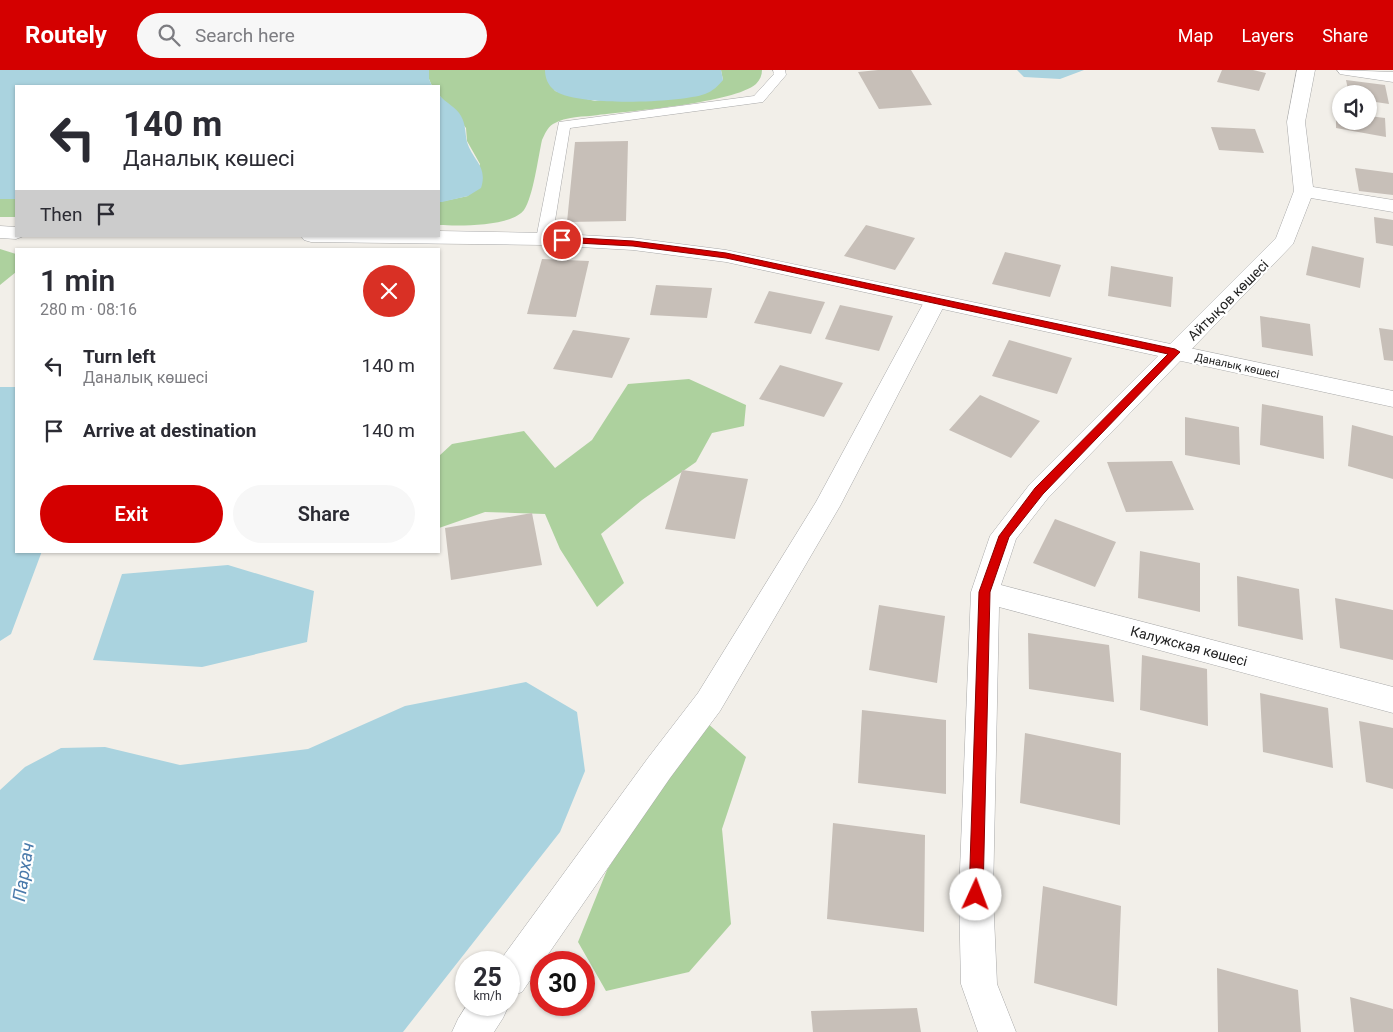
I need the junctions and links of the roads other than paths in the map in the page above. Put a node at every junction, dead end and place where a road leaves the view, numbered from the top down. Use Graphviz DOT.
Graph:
graph roads {
  1 [pos="779,70"];
  2 [pos="1306,70"];
  3 [pos="1346,70"];
  4 [pos="1393,77"];
  5 [pos="1304,191"];
  6 [pos="1393,206"];
  7 [pos="0,232"];
  8 [pos="15,233"];
  9 [pos="389,237"];
  10 [pos="544,239"];
  11 [pos="936,302"];
  12 [pos="1175,352"];
  13 [pos="1393,399"];
  14 [pos="985,592"];
  15 [pos="1393,700"];
  16 [pos="520,964"];
  17 [pos="482,1016"];
  18 [pos="471,1032"];
  19 [pos="997,1032"];
  1 -- 10 [label="lane"];
  2 -- 5 [label="street, Айтықов көшесі"];
  3 -- 4 [label="street"];
  5 -- 6 [label="street"];
  5 -- 12 [label="street, Айтықов көшесі"];
  7 -- 8 [label="street"];
  9 -- 10 [label="street, Даналық көшесі"];
  10 -- 11 [label="street, Даналық көшесі"];
  11 -- 12 [label="street, Даналық көшесі"];
  11 -- 16 [label="street"];
  12 -- 13 [label="street, Даналық көшесі"];
  12 -- 14 [label="street, Айтықов көшесі"];
  14 -- 15 [label="street, Калужская көшесі"];
  14 -- 19 [label="street, Айтықов көшесі"];
  17 -- 18 [label="street"];
}
